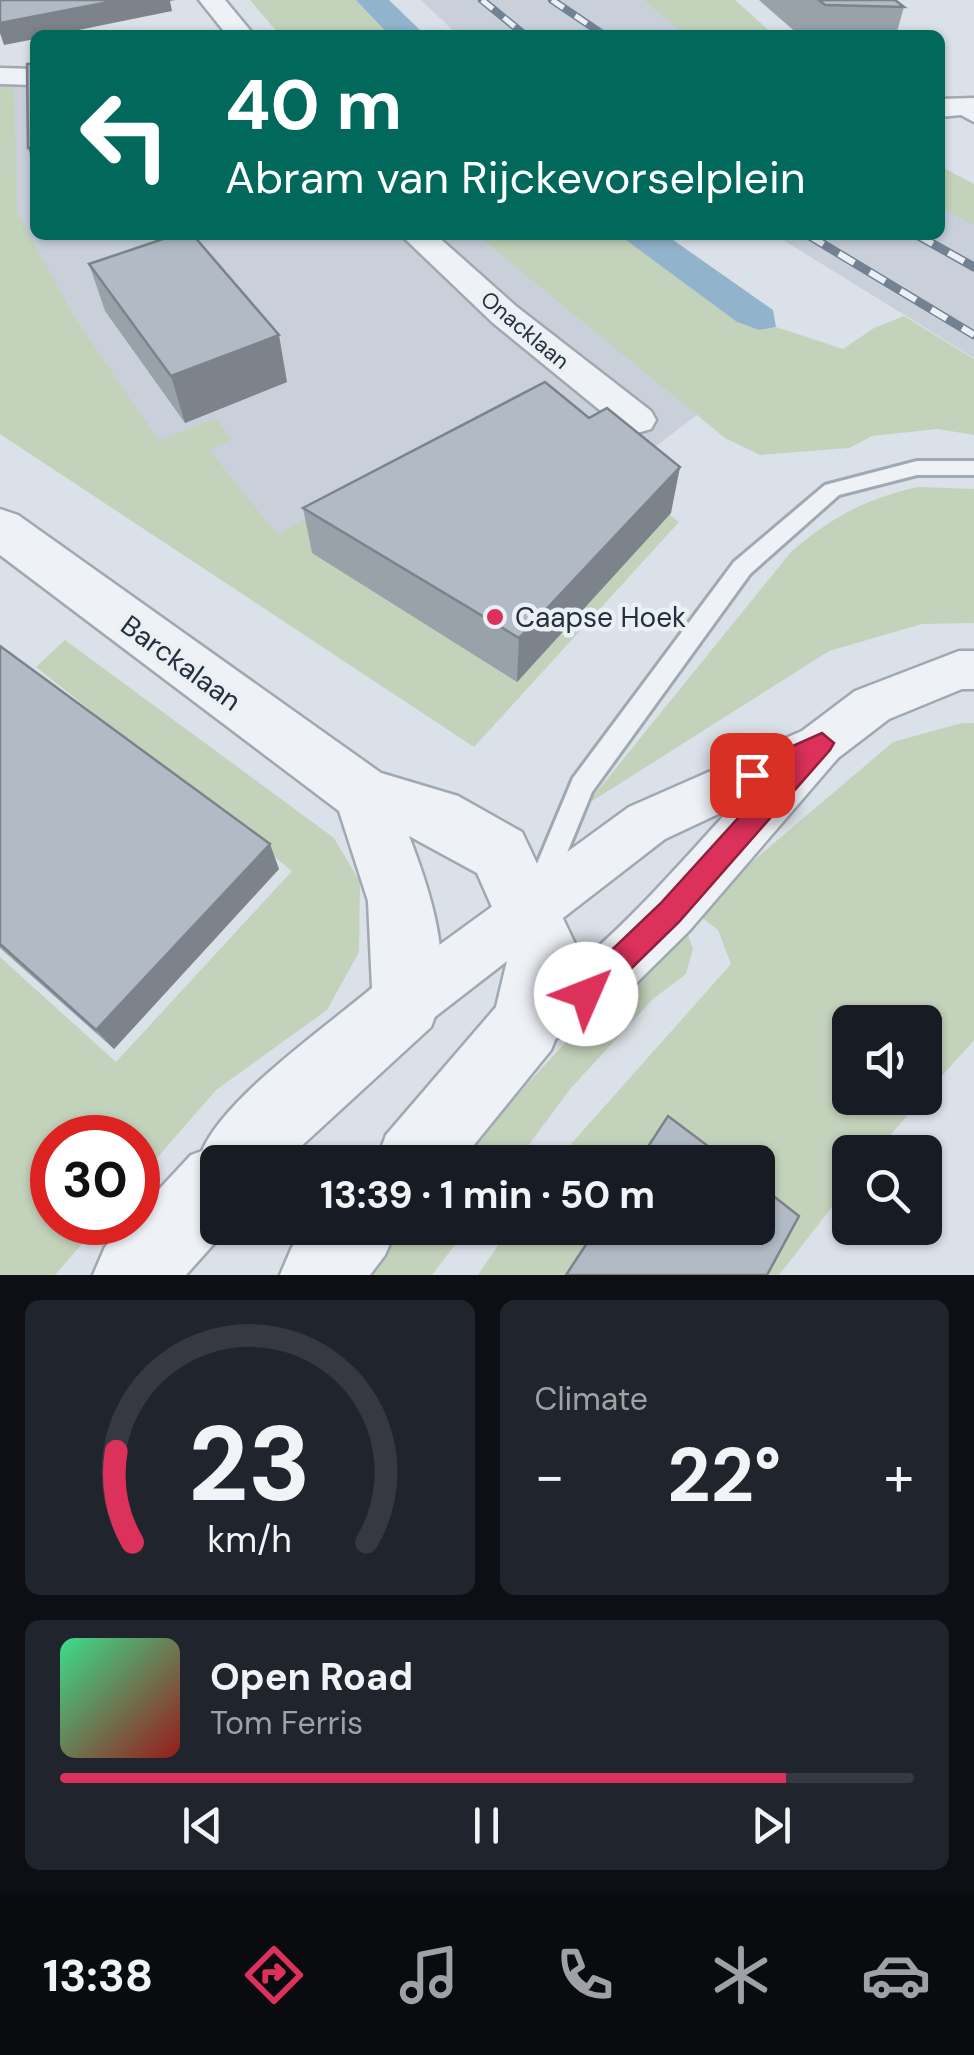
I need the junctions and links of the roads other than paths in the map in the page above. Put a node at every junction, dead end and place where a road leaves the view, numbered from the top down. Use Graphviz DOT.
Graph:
graph roads {
  1 [pos="212,0"];
  2 [pos="236,30"];
  3 [pos="0,76"];
  4 [pos="30,76"];
  5 [pos="945,108"];
  6 [pos="974,113"];
  7 [pos="945,126"];
  8 [pos="974,140"];
  9 [pos="422,240"];
  10 [pos="636,420"];
  11 [pos="974,468"];
  12 [pos="0,528"];
  13 [pos="974,670"];
  14 [pos="822,743"];
  15 [pos="364,795"];
  16 [pos="530,911"];
  17 [pos="407,1003"];
  18 [pos="526,1025"];
  19 [pos="251,1145"];
  20 [pos="427,1145"];
  21 [pos="200,1202"];
  22 [pos="344,1245"];
  23 [pos="133,1275"];
  24 [pos="320,1275"];
  1 -- 2 [label="street"];
  3 -- 4 [label="street"];
  5 -- 6 [label="street"];
  7 -- 8 [label="street"];
  9 -- 10 [label="street, Onacklaan"];
  11 -- 16 [label="lane"];
  12 -- 15 [label="street, Barckalaan"];
  13 -- 14 [label="street"];
  14 -- 16 [label="street"];
  14 -- 18 [label="street"];
  15 -- 16 [label="street, Barckalaan"];
  15 -- 17 [label="street"];
  16 -- 17 [label="street"];
  16 -- 18 [label="street, Barckalaan"];
  17 -- 19 [label="street"];
  18 -- 20 [label="street"];
  21 -- 23 [label="street"];
  22 -- 24 [label="street"];
}
